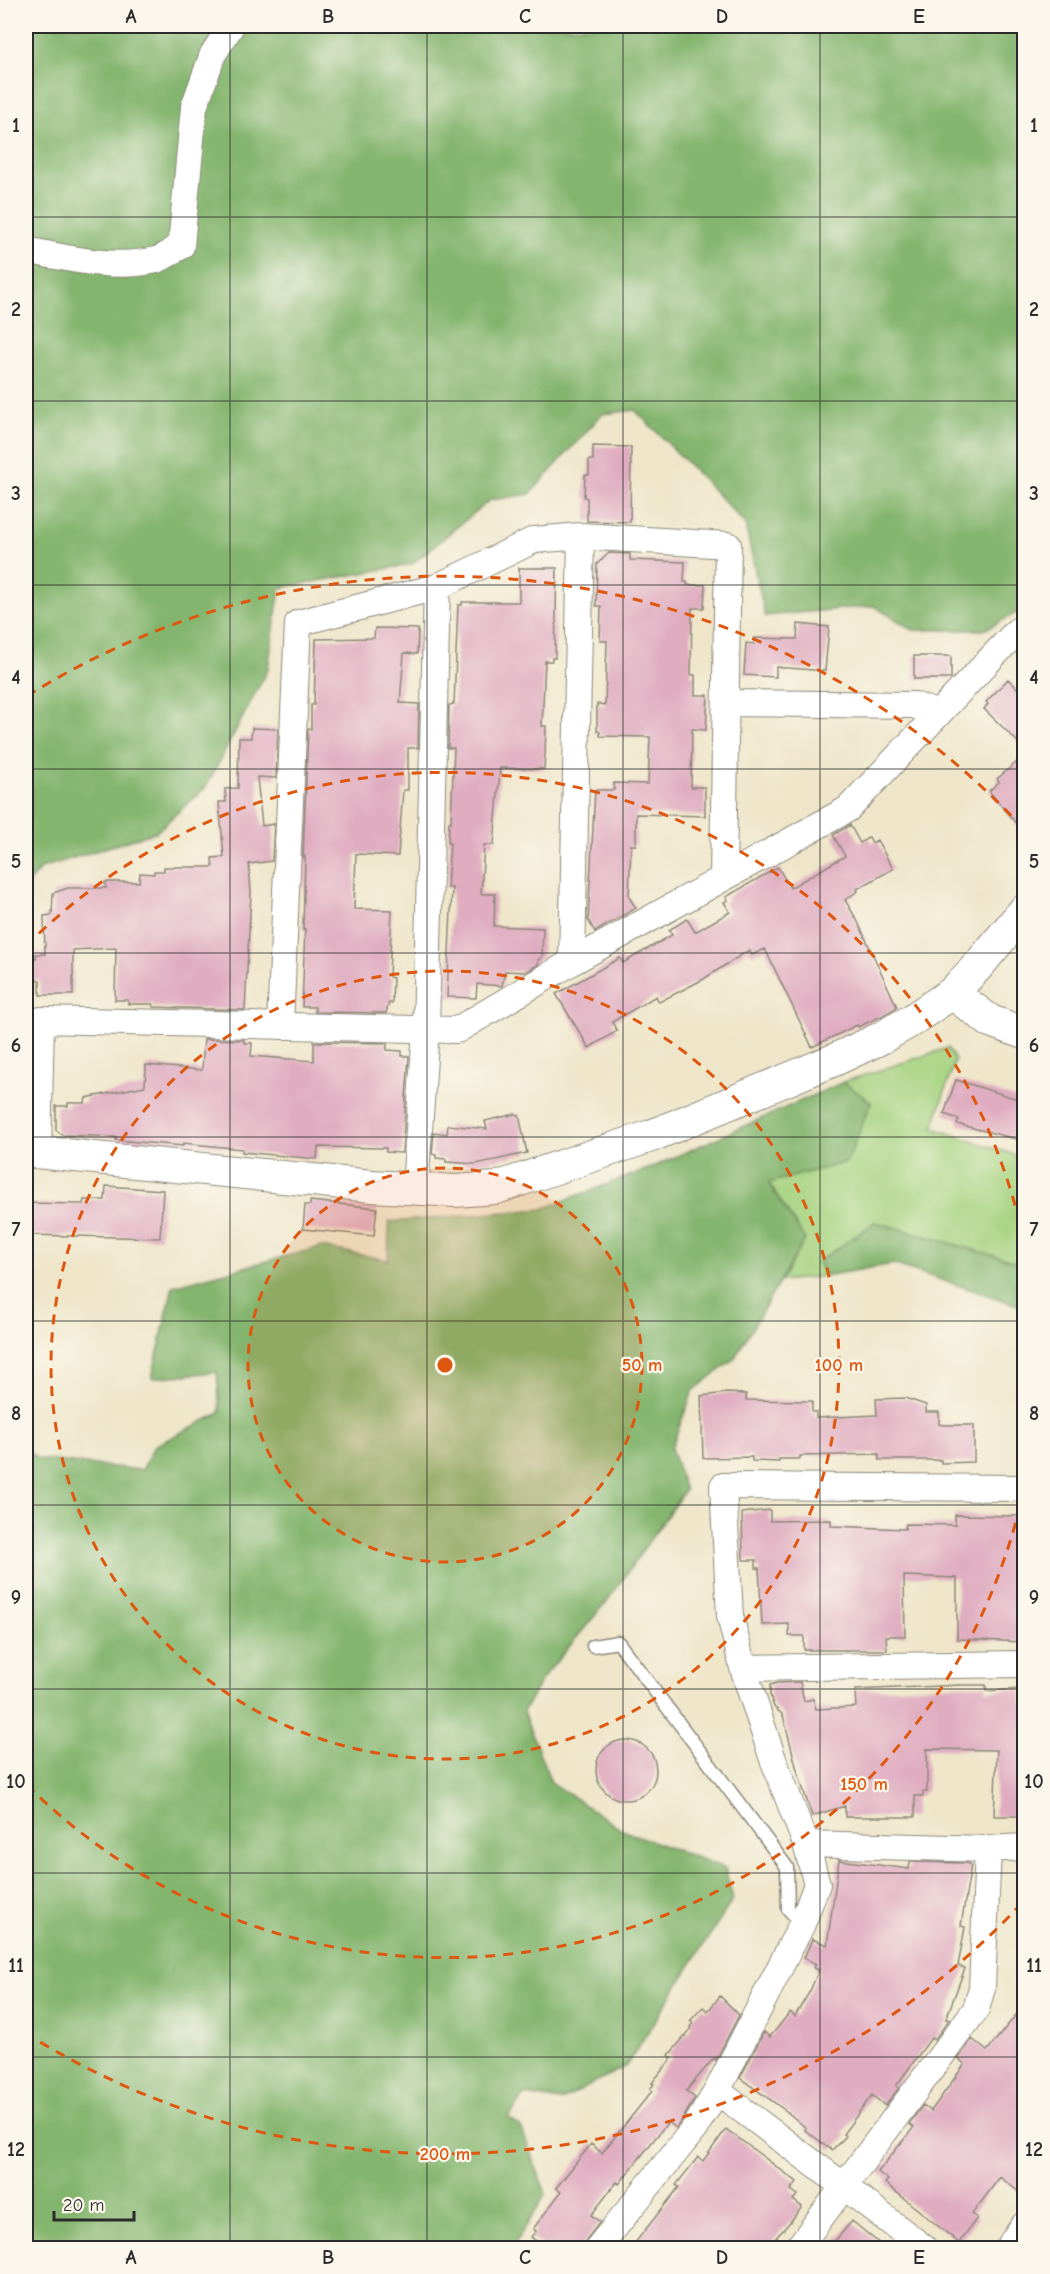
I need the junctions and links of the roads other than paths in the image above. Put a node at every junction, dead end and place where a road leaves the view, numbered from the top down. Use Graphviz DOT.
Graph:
graph roads {
  1 [pos="231,26"];
  2 [pos="26,250"];
  3 [pos="581,536"];
  4 [pos="437,587"];
  5 [pos="1024,628"];
  6 [pos="726,704"];
  7 [pos="938,714"];
  8 [pos="723,878"];
  9 [pos="1024,911"];
  10 [pos="572,962"];
  11 [pos="952,993"];
  12 [pos="280,1026"];
  13 [pos="426,1029"];
  14 [pos="1024,1033"];
  15 [pos="32,1152"];
  16 [pos="415,1188"];
  17 [pos="1024,1488"];
  18 [pos="593,1646"];
  19 [pos="1024,1664"];
  20 [pos="743,1668"];
  21 [pos="806,1844"];
  22 [pos="1024,1847"];
  23 [pos="988,1849"];
  24 [pos="802,1924"];
  25 [pos="717,2091"];
  26 [pos="845,2187"];
  27 [pos="1024,2225"];
  28 [pos="598,2248"];
  29 [pos="798,2248"];
  30 [pos="924,2248"];
  31 [pos="1008,2248"];
  1 -- 2 [label="street"];
  3 -- 4 [label="street"];
  3 -- 6 [label="street"];
  3 -- 10 [label="street"];
  4 -- 12 [label="street"];
  4 -- 13 [label="street"];
  5 -- 7 [label="street"];
  6 -- 7 [label="street"];
  6 -- 8 [label="street"];
  7 -- 8 [label="street"];
  8 -- 10 [label="street"];
  9 -- 11 [label="street"];
  10 -- 13 [label="street"];
  11 -- 14 [label="street"];
  11 -- 16 [label="street"];
  12 -- 13 [label="street"];
  12 -- 15 [label="street"];
  13 -- 16 [label="street"];
  15 -- 16 [label="street"];
  17 -- 20 [label="street"];
  18 -- 24 [label="lane"];
  19 -- 20 [label="street"];
  20 -- 21 [label="street"];
  21 -- 23 [label="street"];
  21 -- 24 [label="street"];
  22 -- 23 [label="street"];
  23 -- 26 [label="street"];
  24 -- 25 [label="street"];
  25 -- 26 [label="street"];
  25 -- 28 [label="street"];
  26 -- 29 [label="street"];
  26 -- 30 [label="street"];
  27 -- 31 [label="street"];
}
